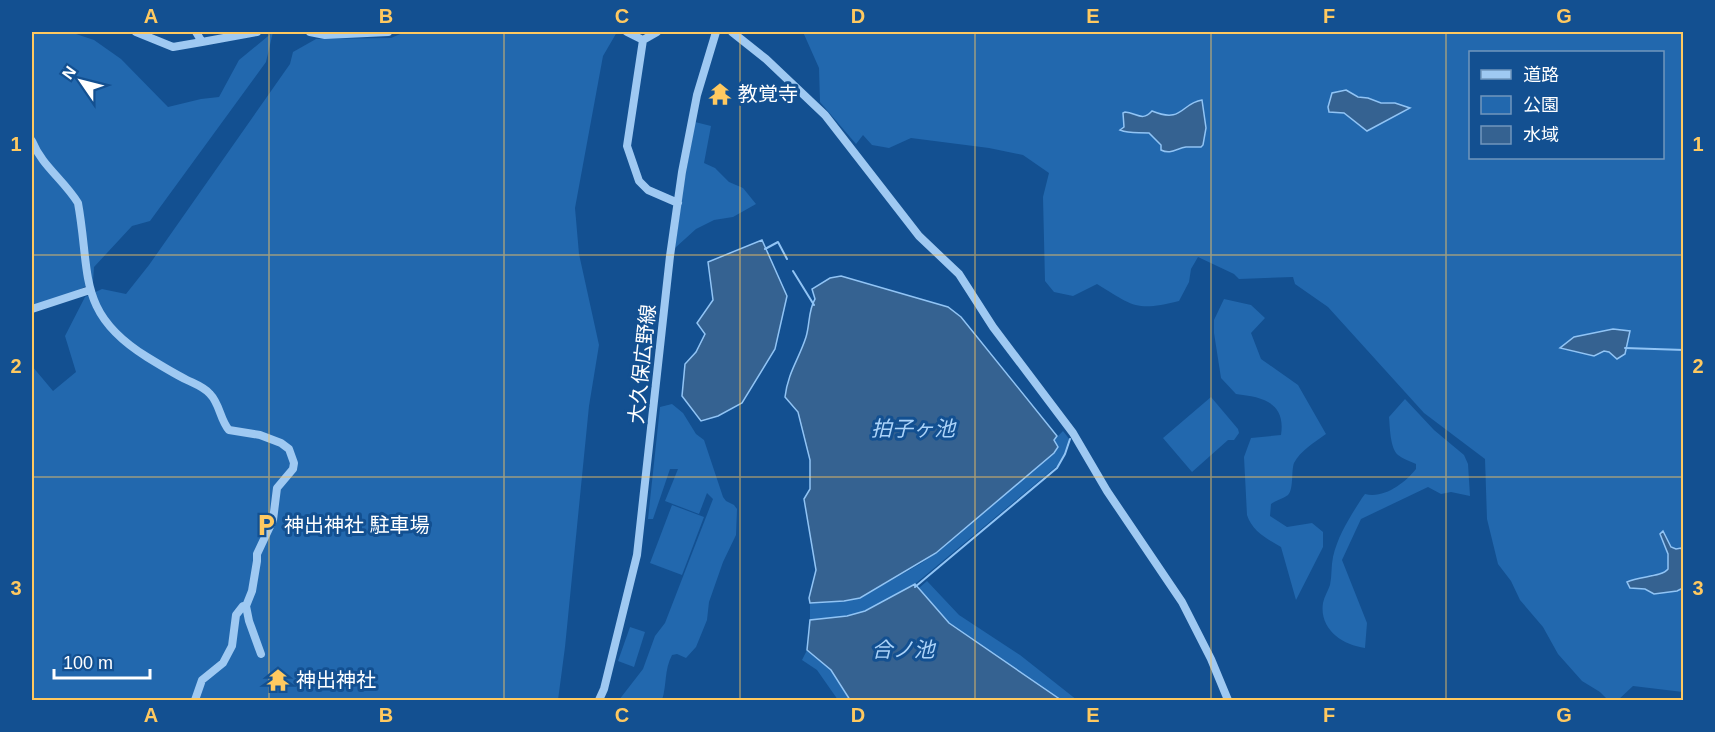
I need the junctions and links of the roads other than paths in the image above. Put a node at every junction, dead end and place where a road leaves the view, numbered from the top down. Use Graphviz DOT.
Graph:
graph roads {
  1 [pos="136,32"];
  2 [pos="196,32"];
  3 [pos="257,32"];
  4 [pos="310,32"];
  5 [pos="388,32"];
  6 [pos="627,32"];
  7 [pos="657,32"];
  8 [pos="716,32"];
  9 [pos="732,32"];
  10 [pos="643,40"];
  11 [pos="202,42"];
  12 [pos="32,141"];
  13 [pos="678,203"];
  14 [pos="90,290"];
  15 [pos="32,309"];
  16 [pos="246,606"];
  17 [pos="261,654"];
  18 [pos="195,700"];
  19 [pos="599,700"];
  20 [pos="1228,700"];
  1 -- 11 [label="street"];
  2 -- 11 [label="street"];
  3 -- 11 [label="street"];
  4 -- 5 [label="street"];
  6 -- 10 [label="street"];
  7 -- 10 [label="street"];
  8 -- 13 [label="street, 大久保広野線"];
  9 -- 20 [label="street"];
  10 -- 13 [label="street"];
  12 -- 14 [label="street"];
  13 -- 19 [label="street, 大久保広野線"];
  14 -- 15 [label="street"];
  14 -- 16 [label="street"];
  16 -- 17 [label="street"];
  16 -- 18 [label="street"];
}
